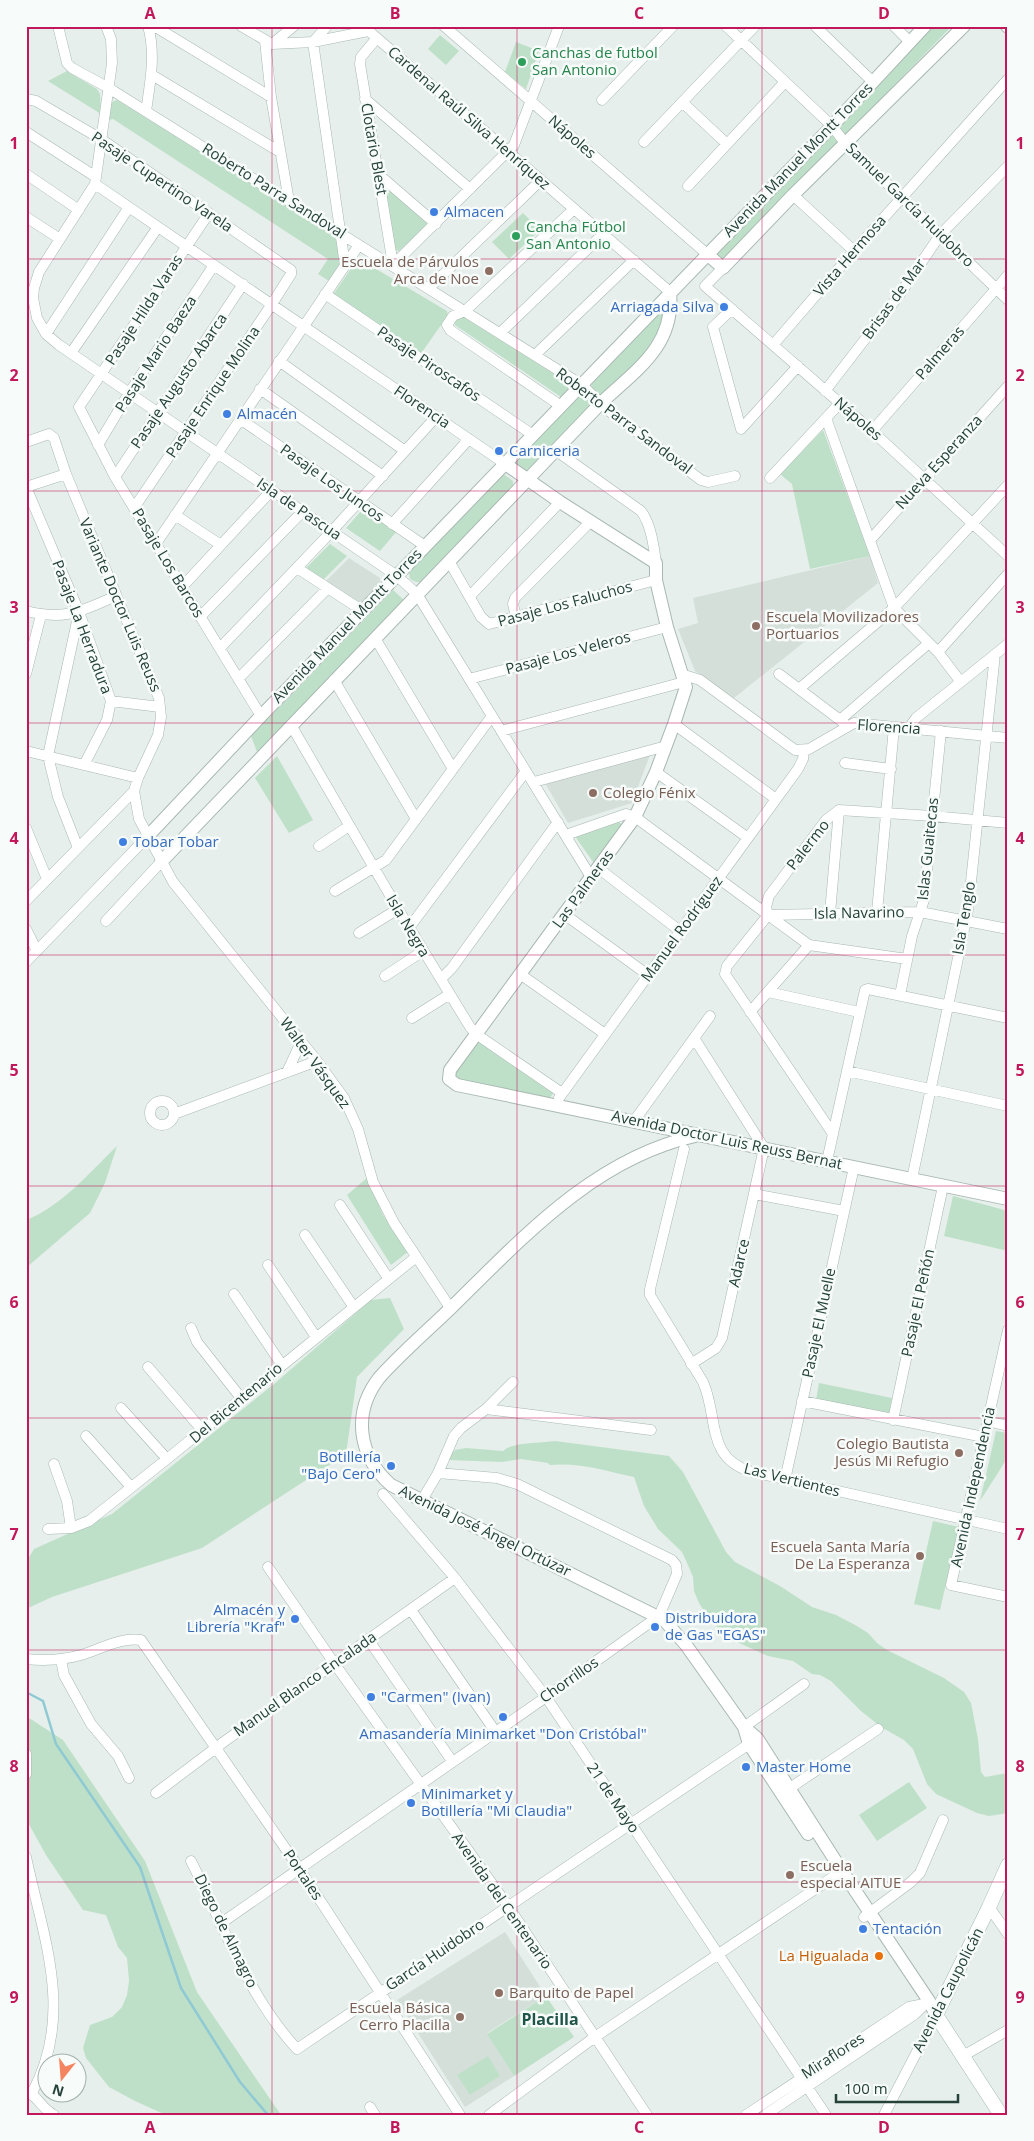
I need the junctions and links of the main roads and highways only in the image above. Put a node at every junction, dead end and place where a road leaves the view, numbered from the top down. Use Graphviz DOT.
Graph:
graph roads {
  1 [pos="1008,1865"];
  2 [pos="936,2015"];
  3 [pos="1001,2115"];
  1 -- 2 [label="main road, Avenida Caupolicán"];
  2 -- 3 [label="main road, Avenida José Ángel Ortúzar"];
}
